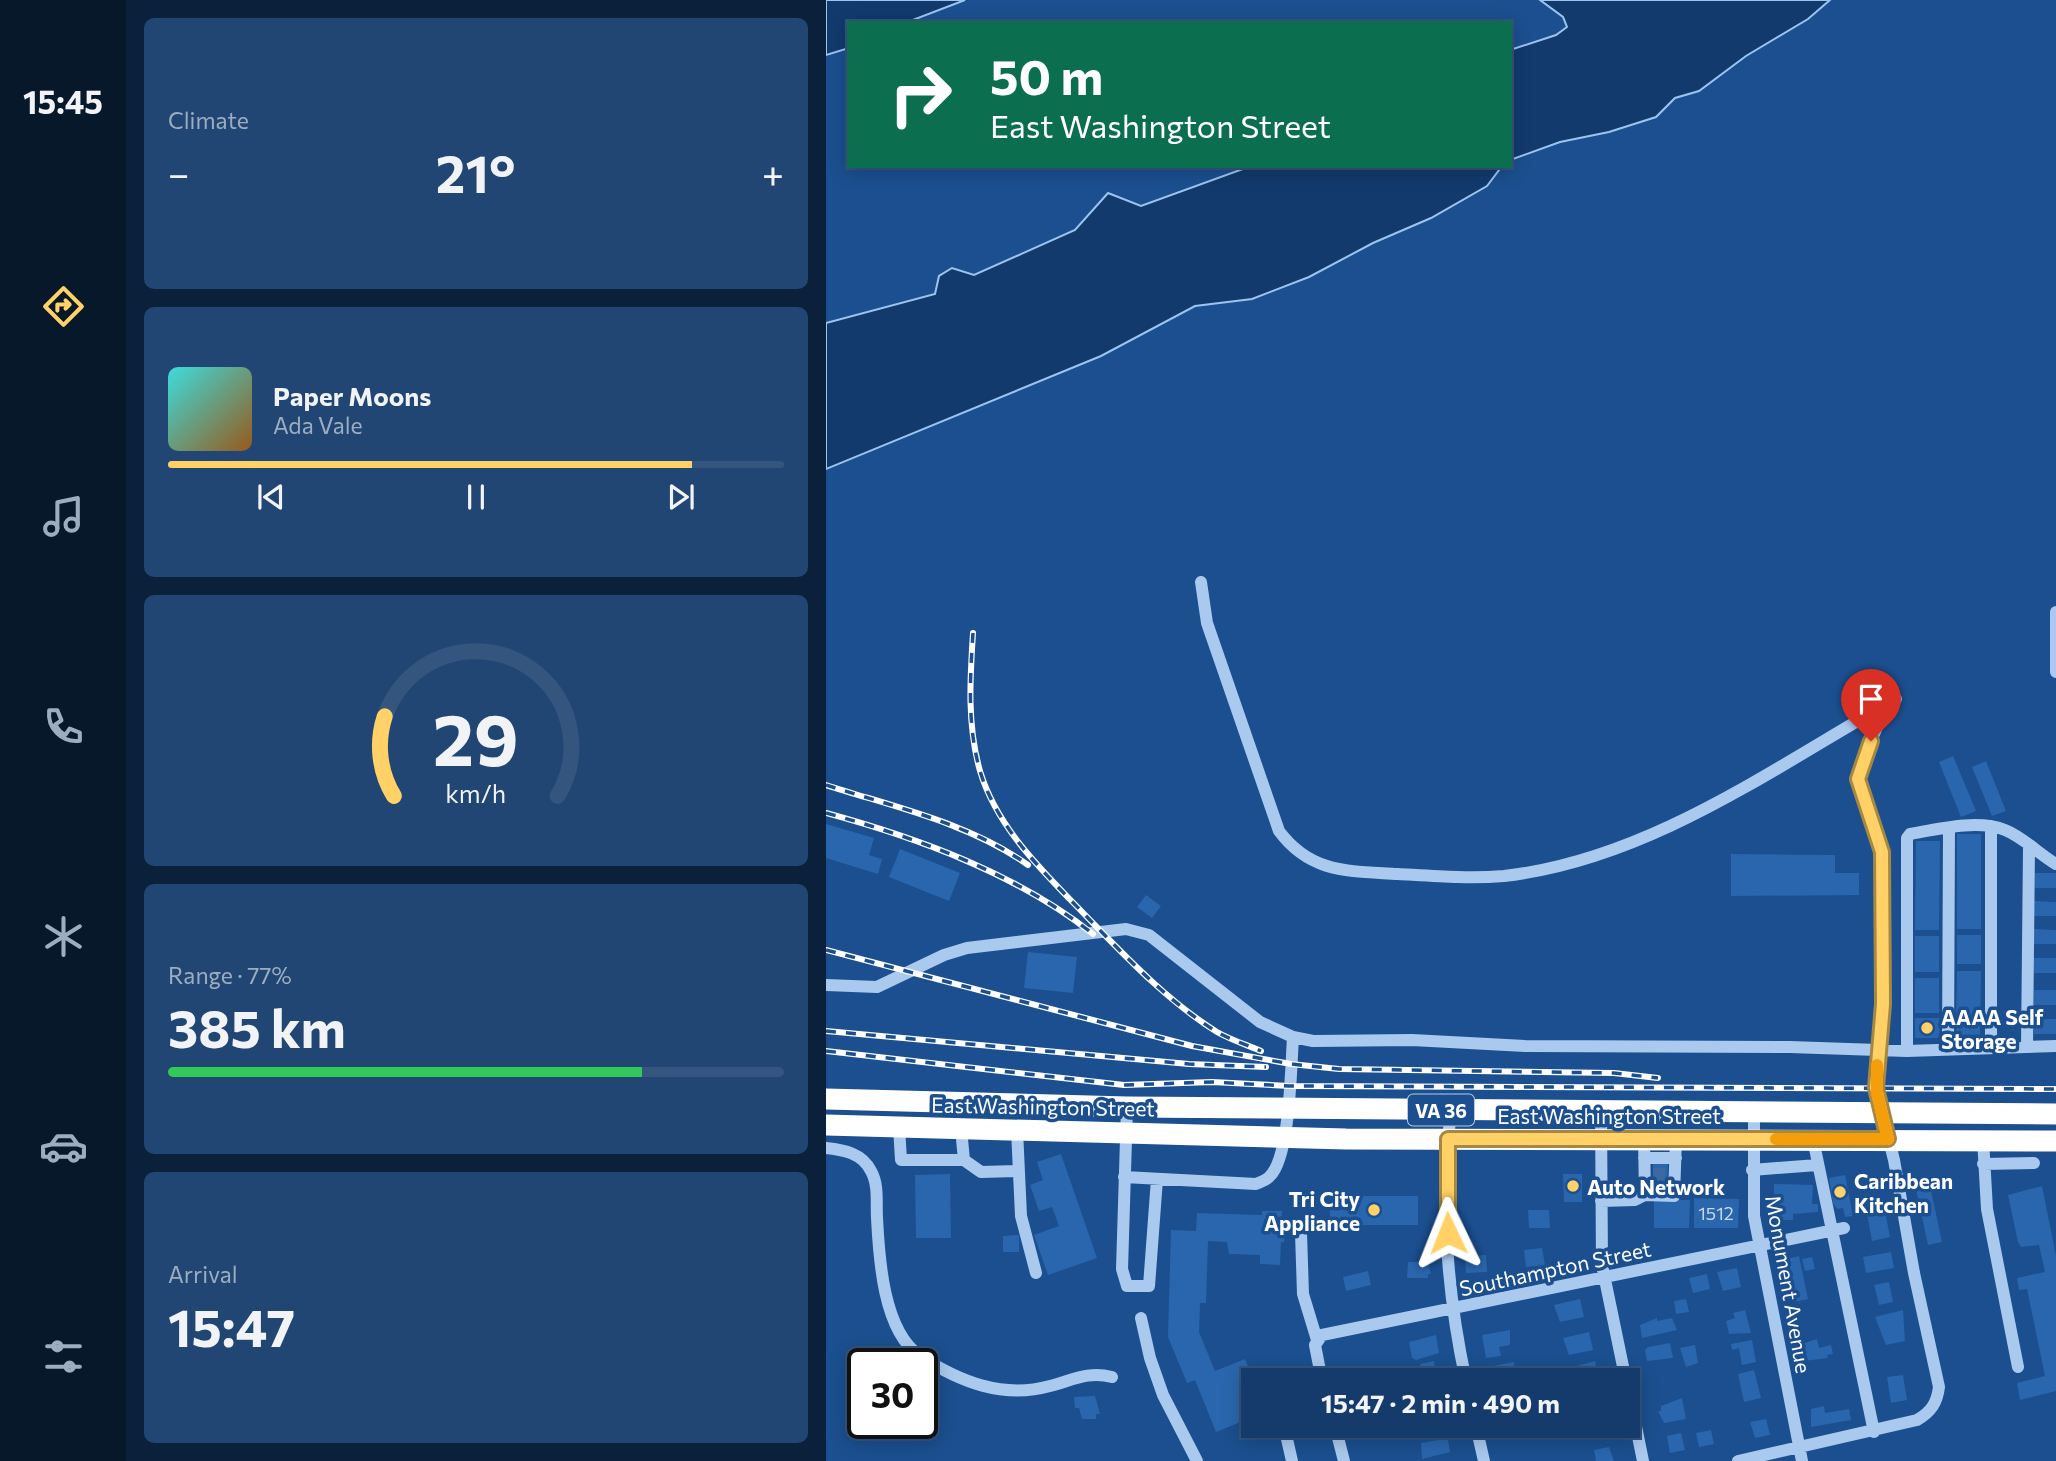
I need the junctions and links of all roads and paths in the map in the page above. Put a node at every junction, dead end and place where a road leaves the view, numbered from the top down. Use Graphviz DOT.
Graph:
graph roads {
  1 [pos="1201,582"];
  2 [pos="2056,612"];
  3 [pos="2056,672"];
  4 [pos="1991,826"];
  5 [pos="1949,829"];
  6 [pos="2029,847"];
  7 [pos="2056,864"];
  8 [pos="826,985"];
  9 [pos="1293,1037"];
  10 [pos="2056,1045"];
  11 [pos="2027,1047"];
  12 [pos="1991,1048"];
  13 [pos="1948,1050"];
  14 [pos="1878,1051"];
  15 [pos="1907,1051"];
  16 [pos="826,1099"];
  17 [pos="1127,1107"];
  18 [pos="1287,1107"];
  19 [pos="1451,1111"];
  20 [pos="1601,1111"];
  21 [pos="1754,1113"];
  22 [pos="1881,1114"];
  23 [pos="2056,1114"];
  24 [pos="826,1125"];
  25 [pos="899,1127"];
  26 [pos="961,1129"];
  27 [pos="1017,1130"];
  28 [pos="1126,1133"];
  29 [pos="1285,1137"];
  30 [pos="1448,1139"];
  31 [pos="1601,1139"];
  32 [pos="1784,1139"];
  33 [pos="1813,1139"];
  34 [pos="1888,1139"];
  35 [pos="1983,1139"];
  36 [pos="1753,1140"];
  37 [pos="2056,1140"];
  38 [pos="826,1149"];
  39 [pos="1644,1149"];
  40 [pos="1676,1149"];
  41 [pos="964,1160"];
  42 [pos="2034,1163"];
  43 [pos="1983,1164"];
  44 [pos="1817,1165"];
  45 [pos="1787,1167"];
  46 [pos="1752,1170"];
  47 [pos="1017,1171"];
  48 [pos="1124,1177"];
  49 [pos="1157,1179"];
  50 [pos="1645,1195"];
  51 [pos="1601,1202"];
  52 [pos="1844,1228"];
  53 [pos="1830,1231"];
  54 [pos="1301,1234"];
  55 [pos="1758,1245"];
  56 [pos="1036,1273"];
  57 [pos="1604,1278"];
  58 [pos="1451,1309"];
  59 [pos="1141,1318"];
  60 [pos="1317,1340"];
  61 [pos="2018,1367"];
  62 [pos="1320,1368"];
  63 [pos="1463,1368"];
  64 [pos="1623,1368"];
  65 [pos="1112,1377"];
  66 [pos="1874,1432"];
  67 [pos="1287,1438"];
  68 [pos="1338,1438"];
  69 [pos="1479,1438"];
  70 [pos="1638,1438"];
  71 [pos="1801,1455"];
  72 [pos="1197,1461"];
  73 [pos="1292,1461"];
  74 [pos="1344,1461"];
  75 [pos="1484,1461"];
  76 [pos="1643,1461"];
  77 [pos="1738,1461"];
  1 -- 14 [label="street"];
  2 -- 3 [label="street"];
  4 -- 5 [label="street"];
  4 -- 6 [label="street"];
  4 -- 12 [label="street"];
  5 -- 13 [label="street"];
  5 -- 15 [label="street"];
  6 -- 7 [label="street"];
  6 -- 11 [label="street"];
  8 -- 9 [label="street"];
  9 -- 14 [label="street"];
  9 -- 18 [label="street"];
  10 -- 11 [label="street"];
  11 -- 12 [label="street"];
  12 -- 13 [label="street"];
  13 -- 15 [label="street"];
  14 -- 15 [label="street"];
  14 -- 22 [label="street"];
  16 -- 17 [label="highway, East Washington Street / VA 36"];
  17 -- 18 [label="highway, East Washington Street / VA 36"];
  17 -- 28 [label="street"];
  18 -- 19 [label="highway, East Washington Street / VA 36"];
  18 -- 29 [label="street"];
  19 -- 20 [label="highway, East Washington Street / VA 36"];
  19 -- 30 [label="street"];
  20 -- 21 [label="highway, East Washington Street / VA 36"];
  20 -- 31 [label="street"];
  21 -- 22 [label="highway, East Washington Street / VA 36"];
  21 -- 36 [label="street, Monument Avenue"];
  22 -- 23 [label="highway, East Washington Street / VA 36"];
  22 -- 34 [label="street"];
  24 -- 25 [label="highway, East Washington Street / VA 36"];
  25 -- 26 [label="highway, East Washington Street / VA 36"];
  25 -- 41 [label="street"];
  26 -- 27 [label="highway, East Washington Street / VA 36"];
  26 -- 41 [label="street"];
  27 -- 28 [label="highway, East Washington Street / VA 36"];
  27 -- 47 [label="street"];
  28 -- 29 [label="highway, East Washington Street / VA 36"];
  28 -- 48 [label="street"];
  29 -- 30 [label="highway, East Washington Street / VA 36"];
  29 -- 49 [label="street"];
  30 -- 31 [label="highway, East Washington Street / VA 36"];
  30 -- 58 [label="street"];
  31 -- 39 [label="highway, East Washington Street / VA 36"];
  31 -- 51 [label="street"];
  32 -- 33 [label="highway, East Washington Street / VA 36"];
  32 -- 36 [label="highway, East Washington Street / VA 36"];
  32 -- 45 [label="street"];
  33 -- 34 [label="highway, East Washington Street / VA 36"];
  33 -- 44 [label="street"];
  34 -- 35 [label="highway, East Washington Street / VA 36"];
  34 -- 66 [label="street"];
  35 -- 37 [label="highway, East Washington Street / VA 36"];
  35 -- 43 [label="street"];
  36 -- 40 [label="highway, East Washington Street / VA 36"];
  36 -- 46 [label="street, Monument Avenue"];
  38 -- 65 [label="street"];
  39 -- 40 [label="highway, East Washington Street / VA 36"];
  39 -- 50 [label="street"];
  40 -- 50 [label="street"];
  41 -- 47 [label="street"];
  42 -- 43 [label="street"];
  43 -- 61 [label="street"];
  44 -- 45 [label="street"];
  44 -- 53 [label="street"];
  45 -- 46 [label="street"];
  46 -- 55 [label="street, Monument Avenue"];
  47 -- 56 [label="street"];
  48 -- 49 [label="street"];
  48 -- 49 [label="street"];
  50 -- 51 [label="street"];
  51 -- 57 [label="street"];
  52 -- 53 [label="street, Southampton Street"];
  53 -- 55 [label="street, Southampton Street"];
  53 -- 66 [label="street"];
  54 -- 60 [label="street"];
  55 -- 57 [label="street, Southampton Street"];
  55 -- 71 [label="street, Monument Avenue"];
  57 -- 58 [label="street, Southampton Street"];
  57 -- 64 [label="street"];
  58 -- 60 [label="street, Southampton Street"];
  58 -- 63 [label="street"];
  59 -- 72 [label="street"];
  60 -- 62 [label="street"];
  66 -- 71 [label="street"];
  67 -- 73 [label="street"];
  68 -- 74 [label="street"];
  69 -- 75 [label="street"];
  70 -- 76 [label="street"];
  71 -- 77 [label="street"];
}
